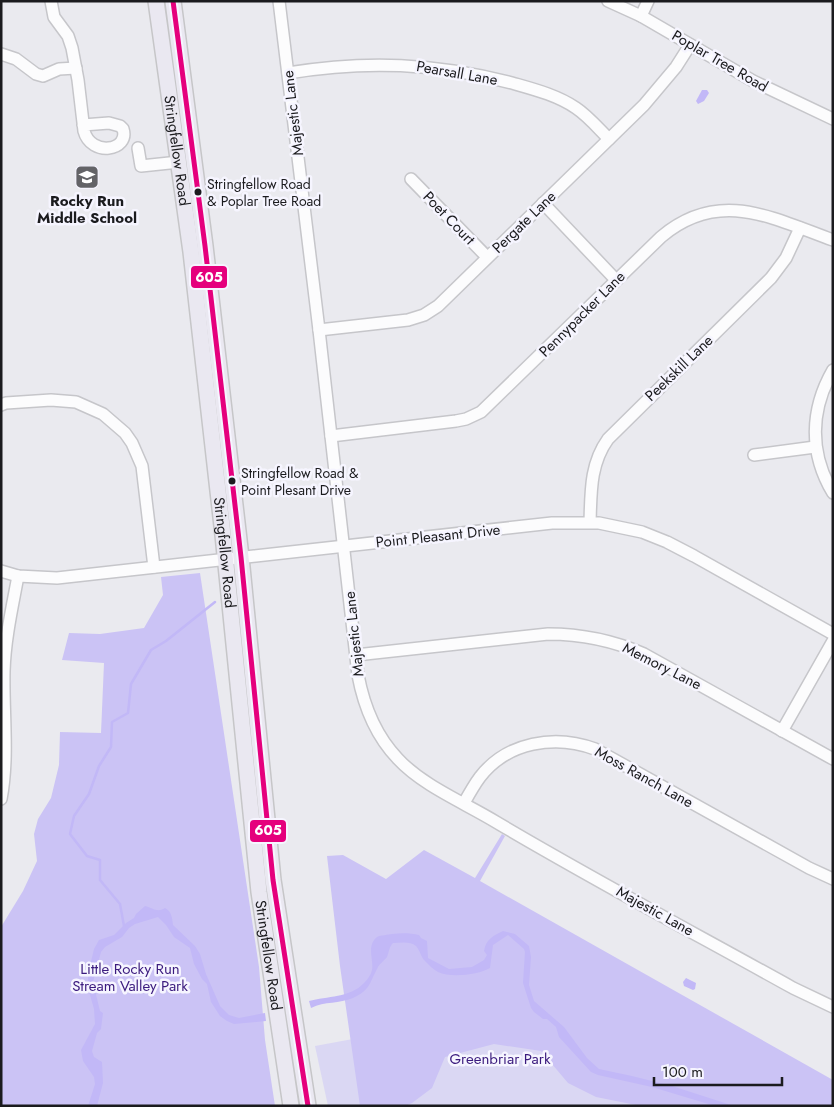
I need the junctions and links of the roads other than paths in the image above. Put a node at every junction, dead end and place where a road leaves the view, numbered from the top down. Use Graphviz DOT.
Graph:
graph roads {
  1 [pos="51,1"];
  2 [pos="156,1"];
  3 [pos="172,1"];
  4 [pos="279,1"];
  5 [pos="608,1"];
  6 [pos="648,1"];
  7 [pos="641,16"];
  8 [pos="690,45"];
  9 [pos="1,54"];
  10 [pos="76,68"];
  11 [pos="288,73"];
  12 [pos="833,119"];
  13 [pos="83,125"];
  14 [pos="609,139"];
  15 [pos="138,148"];
  16 [pos="179,162"];
  17 [pos="411,179"];
  18 [pos="543,203"];
  19 [pos="800,228"];
  20 [pos="833,240"];
  21 [pos="487,258"];
  22 [pos="616,280"];
  23 [pos="319,330"];
  24 [pos="833,370"];
  25 [pos="1,405"];
  26 [pos="331,436"];
  27 [pos="815,447"];
  28 [pos="754,455"];
  29 [pos="833,493"];
  30 [pos="590,522"];
  31 [pos="343,546"];
  32 [pos="241,557"];
  33 [pos="225,558"];
  34 [pos="154,567"];
  35 [pos="1,571"];
  36 [pos="18,576"];
  37 [pos="833,634"];
  38 [pos="833,641"];
  39 [pos="356,655"];
  40 [pos="782,731"];
  41 [pos="833,759"];
  42 [pos="1,799"];
  43 [pos="464,803"];
  44 [pos="833,879"];
  45 [pos="833,1007"];
  46 [pos="291,1106"];
  47 [pos="308,1106"];
  1 -- 10 [label="street"];
  2 -- 16 [label="main road, Stringfellow Road"];
  3 -- 32 [label="main road, Stringfellow Road"];
  4 -- 11 [label="street, Majestic Lane"];
  5 -- 7 [label="street, Poplar Tree Road"];
  6 -- 7 [label="street"];
  7 -- 8 [label="street, Poplar Tree Road"];
  8 -- 12 [label="street, Poplar Tree Road"];
  8 -- 14 [label="street, Pergate Lane"];
  9 -- 10 [label="street"];
  10 -- 13 [label="street"];
  11 -- 14 [label="street, Pearsall Lane"];
  11 -- 23 [label="street, Majestic Lane"];
  14 -- 18 [label="street, Pergate Lane"];
  15 -- 16 [label="street"];
  16 -- 33 [label="main road, Stringfellow Road"];
  17 -- 21 [label="street, Poet Court"];
  18 -- 21 [label="street, Pergate Lane"];
  18 -- 22 [label="street"];
  19 -- 20 [label="street, Pennypacker Lane"];
  19 -- 22 [label="street, Pennypacker Lane"];
  19 -- 30 [label="street, Peekskill Lane"];
  21 -- 23 [label="street, Pergate Lane"];
  22 -- 26 [label="street, Pennypacker Lane"];
  23 -- 26 [label="street, Majestic Lane"];
  24 -- 27 [label="street"];
  25 -- 34 [label="street"];
  26 -- 31 [label="street, Majestic Lane"];
  27 -- 28 [label="street"];
  27 -- 29 [label="street"];
  30 -- 31 [label="street, Point Pleasant Drive"];
  30 -- 37 [label="street, Point Pleasant Drive"];
  31 -- 32 [label="street, Point Pleasant Drive"];
  31 -- 39 [label="street, Majestic Lane"];
  32 -- 33 [label="street, Point Pleasant Drive"];
  32 -- 47 [label="main road, Stringfellow Road"];
  33 -- 34 [label="street, Point Pleasant Drive"];
  33 -- 46 [label="main road, Stringfellow Road"];
  34 -- 36 [label="street, Point Pleasant Drive"];
  35 -- 36 [label="street, Point Pleasant Drive"];
  36 -- 42 [label="street"];
  38 -- 40 [label="street"];
  39 -- 40 [label="street, Memory Lane"];
  39 -- 43 [label="street, Majestic Lane"];
  40 -- 41 [label="street, Memory Lane"];
  43 -- 44 [label="street, Moss Ranch Lane"];
  43 -- 45 [label="street, Majestic Lane"];
}
